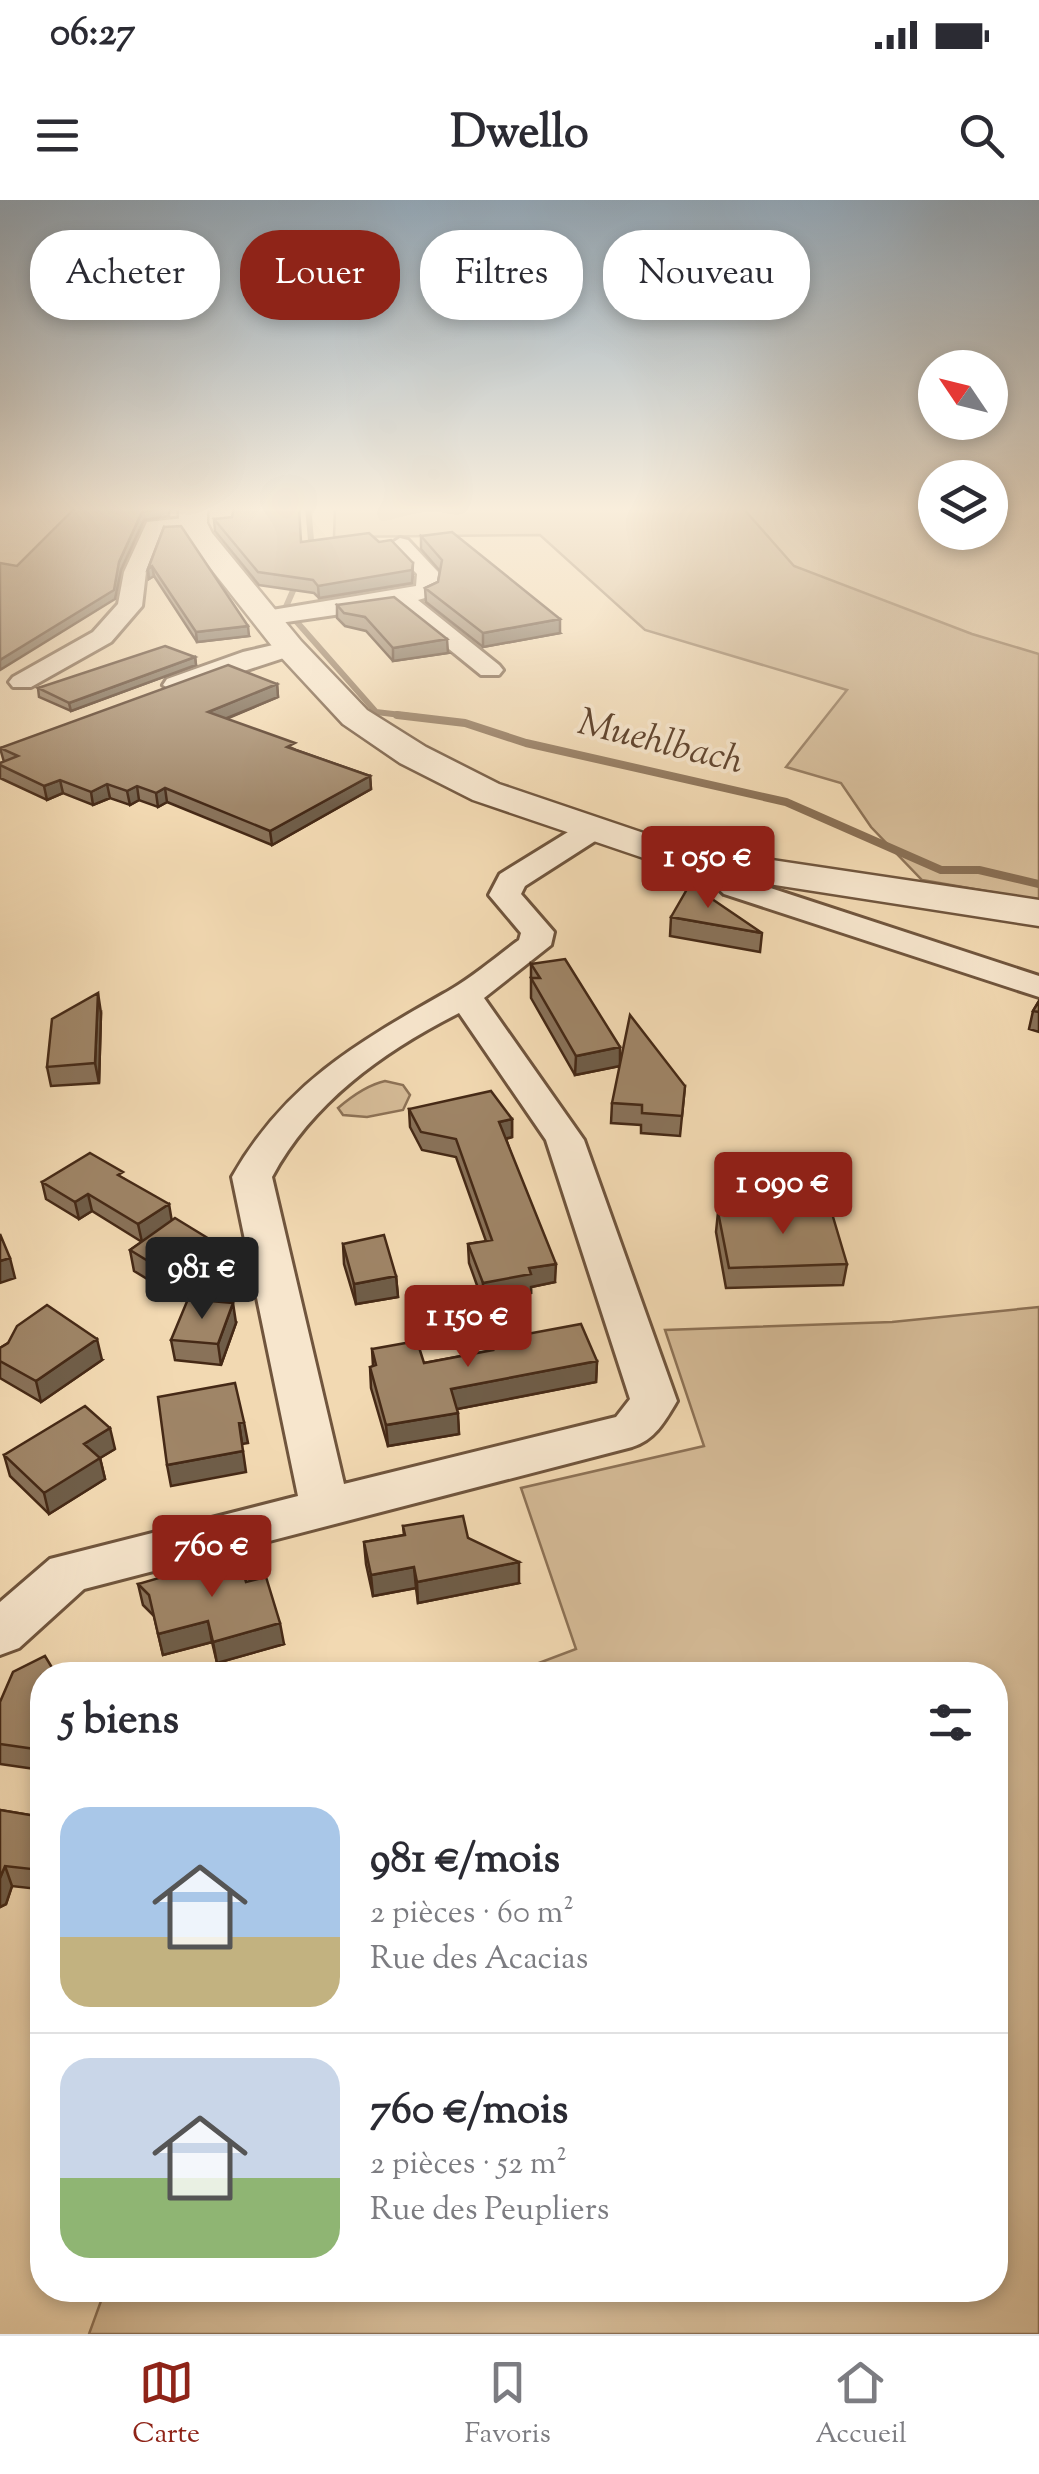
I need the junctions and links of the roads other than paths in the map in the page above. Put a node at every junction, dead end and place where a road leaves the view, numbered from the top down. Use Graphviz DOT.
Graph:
graph roads {
  1 [pos="129,607"];
  2 [pos="258,607"];
  3 [pos="343,607"];
  4 [pos="412,607"];
  5 [pos="266,618"];
  6 [pos="290,648"];
  7 [pos="490,670"];
  8 [pos="22,682"];
  9 [pos="159,691"];
  10 [pos="592,830"];
  11 [pos="724,864"];
  12 [pos="1039,913"];
  13 [pos="1039,987"];
  14 [pos="465,996"];
  15 [pos="326,1506"];
  16 [pos="0,1633"];
  1 -- 8 [label="street"];
  2 -- 5 [label="street"];
  3 -- 5 [label="street"];
  4 -- 7 [label="street"];
  5 -- 6 [label="street"];
  6 -- 9 [label="street"];
  6 -- 10 [label="street"];
  10 -- 11 [label="street"];
  10 -- 14 [label="street"];
  11 -- 12 [label="street"];
  11 -- 13 [label="street"];
  14 -- 15 [label="street"];
  14 -- 15 [label="street"];
  15 -- 16 [label="street"];
}
